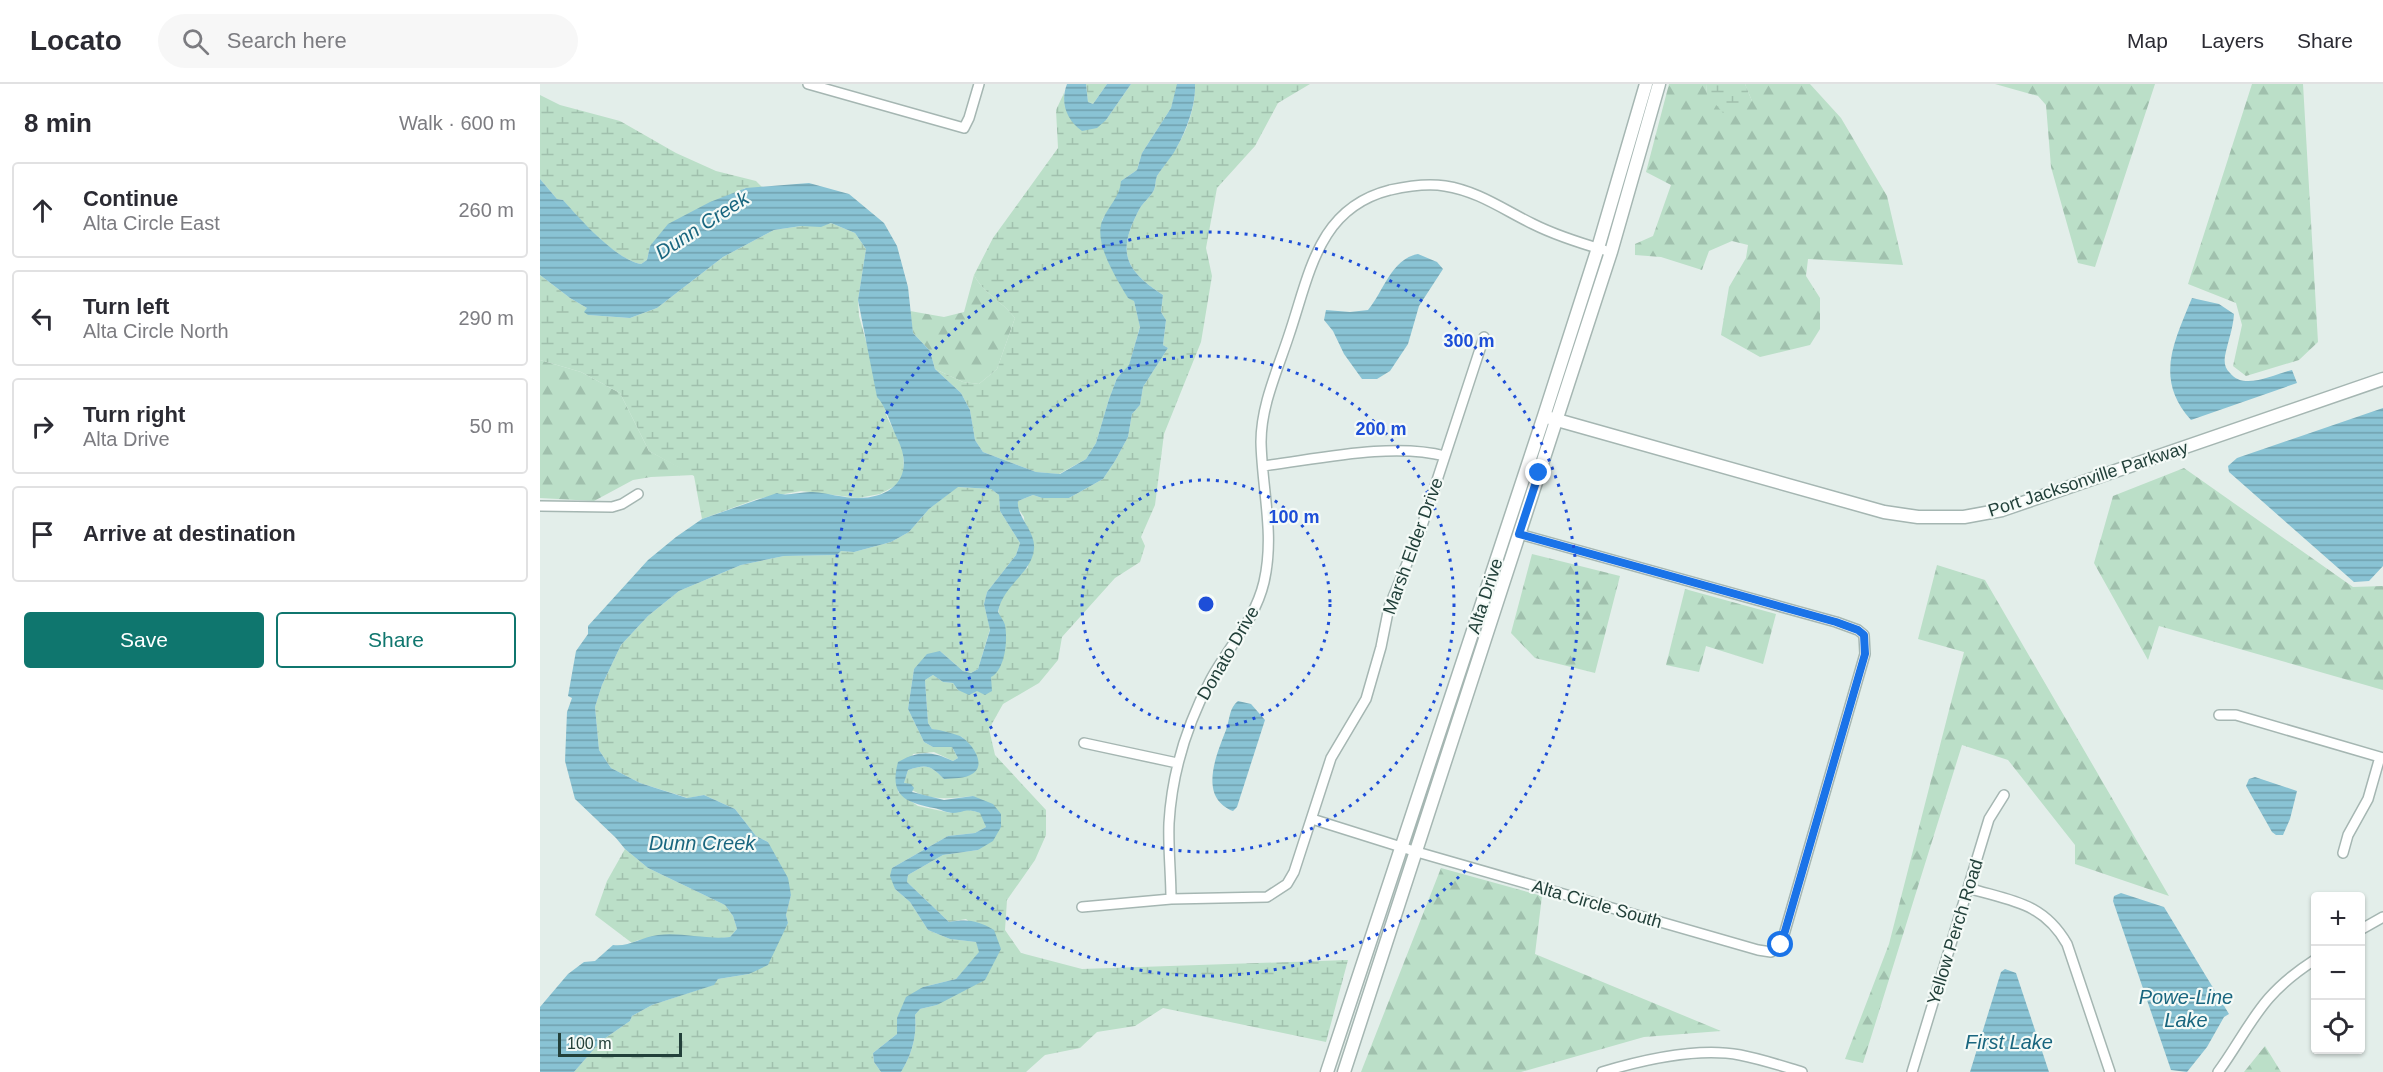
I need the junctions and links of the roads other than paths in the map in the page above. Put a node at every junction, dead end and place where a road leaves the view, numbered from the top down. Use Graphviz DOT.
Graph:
graph roads {
  1 [pos="808,84"];
  2 [pos="979,84"];
  3 [pos="1646,84"];
  4 [pos="1659,84"];
  5 [pos="1598,248"];
  6 [pos="1611,252"];
  7 [pos="1484,337"];
  8 [pos="2383,380"];
  9 [pos="1544,416"];
  10 [pos="1557,420"];
  11 [pos="1445,456"];
  12 [pos="1263,466"];
  13 [pos="638,494"];
  14 [pos="540,506"];
  15 [pos="1519,534"];
  16 [pos="2218,715"];
  17 [pos="1084,743"];
  18 [pos="2381,757"];
  19 [pos="1177,764"];
  20 [pos="2004,795"];
  21 [pos="1312,819"];
  22 [pos="1401,847"];
  23 [pos="1417,852"];
  24 [pos="2343,853"];
  25 [pos="1968,888"];
  26 [pos="1171,899"];
  27 [pos="1082,907"];
  28 [pos="2383,917"];
  29 [pos="2365,928"];
  30 [pos="2311,963"];
  31 [pos="1327,1072"];
  32 [pos="1344,1072"];
  33 [pos="1602,1072"];
  34 [pos="1802,1072"];
  35 [pos="1912,1072"];
  36 [pos="2110,1072"];
  37 [pos="2218,1072"];
  1 -- 2 [label="street"];
  3 -- 5 [label="street, Alta Drive"];
  4 -- 6 [label="street, Alta Drive"];
  5 -- 6 [label="street, Donato Drive"];
  5 -- 9 [label="street, Alta Drive"];
  5 -- 12 [label="street, Donato Drive"];
  6 -- 10 [label="street, Alta Drive"];
  7 -- 11 [label="street, Marsh Elder Drive"];
  8 -- 10 [label="street, Port Jacksonville Parkway"];
  9 -- 10 [label="street, Port Jacksonville Parkway"];
  9 -- 22 [label="street, Alta Drive"];
  10 -- 15 [label="street, Alta Drive"];
  11 -- 12 [label="street"];
  11 -- 21 [label="street, Marsh Elder Drive"];
  12 -- 19 [label="street, Donato Drive"];
  13 -- 14 [label="street"];
  15 -- 23 [label="street, Alta Drive"];
  15 -- 23 [label="street, Alta Circle South"];
  16 -- 18 [label="street"];
  17 -- 19 [label="street"];
  18 -- 24 [label="street"];
  19 -- 26 [label="street, Donato Drive"];
  20 -- 25 [label="street, Yellow Perch Road"];
  21 -- 22 [label="street, Alta Circle South"];
  21 -- 26 [label="street, Marsh Elder Drive"];
  22 -- 23 [label="street, Alta Circle South"];
  22 -- 31 [label="street, Alta Drive"];
  23 -- 32 [label="street, Alta Drive"];
  25 -- 35 [label="street, Yellow Perch Road"];
  25 -- 36 [label="street"];
  26 -- 27 [label="street, Marsh Elder Drive"];
  28 -- 29 [label="street"];
  30 -- 37 [label="street"];
  33 -- 34 [label="street"];
}
